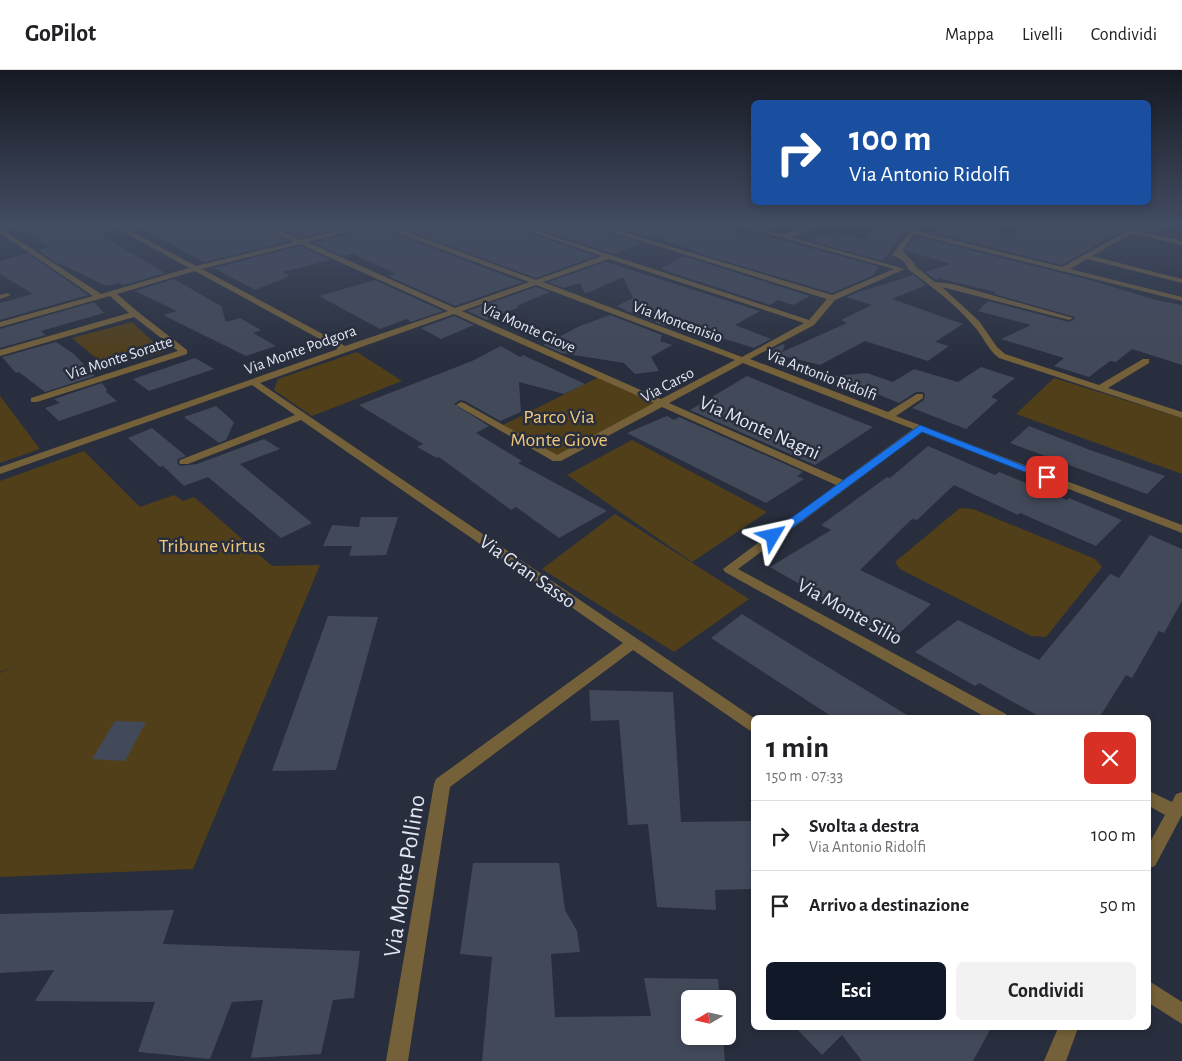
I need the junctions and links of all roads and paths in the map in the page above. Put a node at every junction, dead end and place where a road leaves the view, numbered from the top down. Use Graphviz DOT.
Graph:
graph roads {
  1 [pos="59,269"];
  2 [pos="193,269"];
  3 [pos="200,269"];
  4 [pos="364,269"];
  5 [pos="500,269"];
  6 [pos="571,269"];
  7 [pos="650,269"];
  8 [pos="738,269"];
  9 [pos="885,269"];
  10 [pos="901,269"];
  11 [pos="915,269"];
  12 [pos="1064,269"];
  13 [pos="1135,269"];
  14 [pos="882,276"];
  15 [pos="1182,281"];
  16 [pos="534,282"];
  17 [pos="934,284"];
  18 [pos="111,292"];
  19 [pos="98,296"];
  20 [pos="832,298"];
  21 [pos="1182,300"];
  22 [pos="454,310"];
  23 [pos="135,314"];
  24 [pos="1070,318"];
  25 [pos="811,323"];
  26 [pos="0,325"];
  27 [pos="344,349"];
  28 [pos="0,353"];
  29 [pos="743,360"];
  30 [pos="1146,361"];
  31 [pos="253,382"];
  32 [pos="1100,388"];
  33 [pos="920,396"];
  34 [pos="34,400"];
  35 [pos="662,403"];
  36 [pos="461,405"];
  37 [pos="1182,415"];
  38 [pos="302,416"];
  39 [pos="890,416"];
  40 [pos="920,428"];
  41 [pos="184,462"];
  42 [pos="0,471"];
  43 [pos="843,484"];
  44 [pos="1182,530"];
  45 [pos="632,643"];
  46 [pos="996,715"];
  47 [pos="751,724"];
  48 [pos="1151,799"];
  49 [pos="1178,806"];
  50 [pos="1151,856"];
  51 [pos="1151,993"];
  52 [pos="1182,1014"];
  53 [pos="1067,1030"];
  54 [pos="397,1061"];
  55 [pos="1055,1061"];
  1 -- 19 [label="street"];
  2 -- 18 [label="street"];
  3 -- 27 [label="street"];
  4 -- 22 [label="street, Via Monte Giove"];
  5 -- 16 [label="street, Via Moncenisio"];
  6 -- 16 [label="street, Via Monte Podgora"];
  7 -- 25 [label="street"];
  8 -- 20 [label="street"];
  9 -- 14 [label="street"];
  10 -- 14 [label="street, Via Carso"];
  11 -- 17 [label="street"];
  12 -- 21 [label="street"];
  13 -- 15 [label="street"];
  14 -- 20 [label="street, Via Carso"];
  16 -- 22 [label="street, Via Monte Podgora"];
  16 -- 29 [label="street, Via Moncenisio"];
  17 -- 24 [label="street"];
  17 -- 32 [label="street"];
  18 -- 19 [label="street"];
  18 -- 23 [label="street, Via Monte Soratte"];
  19 -- 26 [label="street"];
  20 -- 25 [label="street, Via Carso"];
  22 -- 27 [label="street, Via Monte Podgora"];
  22 -- 35 [label="street, Via Monte Giove"];
  23 -- 28 [label="street, Via Monte Soratte"];
  23 -- 34 [label="street, Via Monte Soratte"];
  25 -- 29 [label="street, Via Carso"];
  27 -- 31 [label="street, Via Monte Podgora"];
  29 -- 35 [label="street, Via Carso"];
  29 -- 39 [label="street, Via Antonio Ridolfi"];
  30 -- 32 [label="street"];
  31 -- 38 [label="street, Via Gran Sasso"];
  31 -- 42 [label="street, Via Monte Podgora"];
  32 -- 37 [label="street"];
  33 -- 39 [label="street, Via Antonio Ridolfi"];
  35 -- 36 [label="street, Via Carso"];
  35 -- 43 [label="street, Via Monte Nagni"];
  38 -- 41 [label="street"];
  38 -- 45 [label="street, Via Gran Sasso"];
  39 -- 40 [label="street, Via Antonio Ridolfi"];
  40 -- 43 [label="street, Via Monte Silio"];
  40 -- 44 [label="street, Via Antonio Ridolfi"];
  43 -- 46 [label="street, Via Monte Silio"];
  45 -- 47 [label="street, Via Gran Sasso"];
  45 -- 54 [label="street, Via Monte Pollino"];
  48 -- 49 [label="street"];
  49 -- 50 [label="street"];
  51 -- 52 [label="street"];
  53 -- 55 [label="street"];
}
